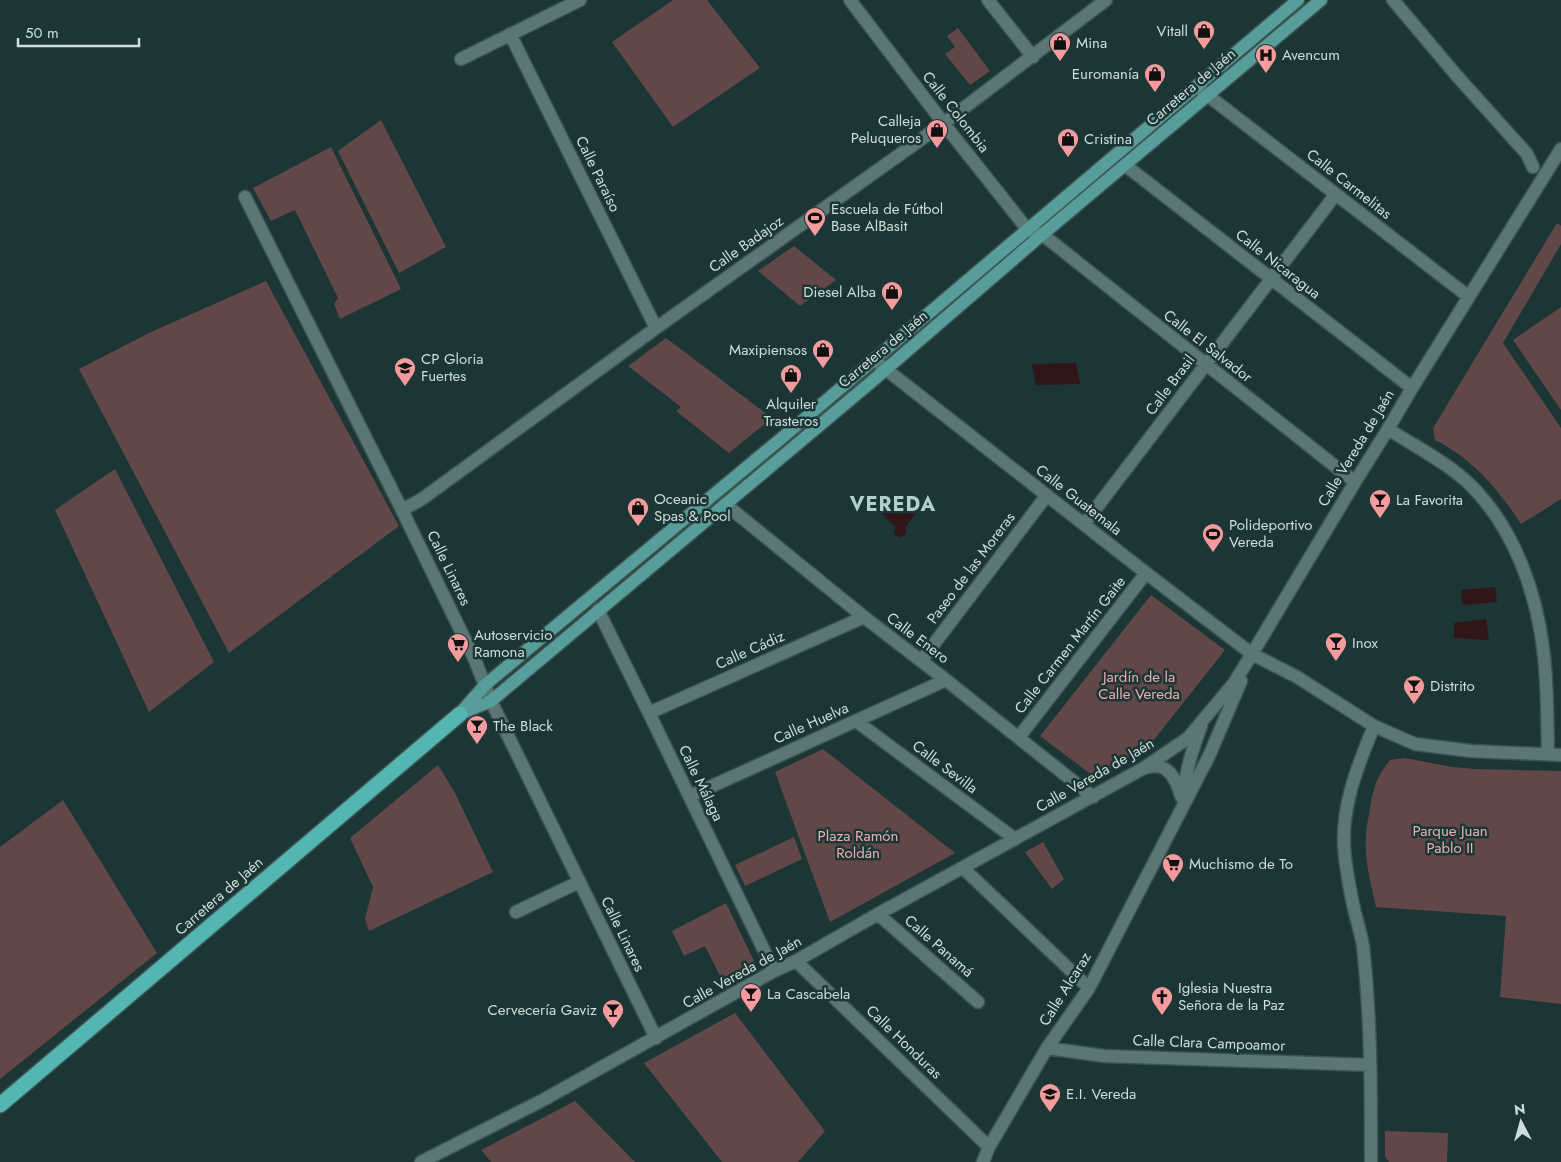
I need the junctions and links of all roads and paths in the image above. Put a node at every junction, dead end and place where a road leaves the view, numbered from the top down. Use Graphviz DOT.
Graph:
graph roads {
  1 [pos="580,0"];
  2 [pos="850,0"];
  3 [pos="988,0"];
  4 [pos="1106,0"];
  5 [pos="1298,0"];
  6 [pos="1321,0"];
  7 [pos="1393,0"];
  8 [pos="510,34"];
  9 [pos="1033,57"];
  10 [pos="461,59"];
  11 [pos="1197,87"];
  12 [pos="1208,96"];
  13 [pos="944,123"];
  14 [pos="1561,149"];
  15 [pos="1561,156"];
  16 [pos="1126,165"];
  17 [pos="1551,165"];
  18 [pos="1533,167"];
  19 [pos="1336,194"];
  20 [pos="245,197"];
  21 [pos="1028,230"];
  22 [pos="1042,235"];
  23 [pos="1271,280"];
  24 [pos="1469,297"];
  25 [pos="656,328"];
  26 [pos="874,360"];
  27 [pos="1206,364"];
  28 [pos="886,370"];
  29 [pos="1412,388"];
  30 [pos="1388,429"];
  31 [pos="1355,482"];
  32 [pos="1047,495"];
  33 [pos="725,504"];
  34 [pos="402,510"];
  35 [pos="1084,524"];
  36 [pos="1146,573"];
  37 [pos="598,610"];
  38 [pos="864,617"];
  39 [pos="1252,654"];
  40 [pos="921,661"];
  41 [pos="946,680"];
  42 [pos="485,685"];
  43 [pos="491,701"];
  44 [pos="650,713"];
  45 [pos="460,714"];
  46 [pos="1205,717"];
  47 [pos="856,721"];
  48 [pos="1374,726"];
  49 [pos="1019,737"];
  50 [pos="1548,754"];
  51 [pos="1561,755"];
  52 [pos="1144,768"];
  53 [pos="690,796"];
  54 [pos="1092,797"];
  55 [pos="1183,804"];
  56 [pos="1015,839"];
  57 [pos="963,868"];
  58 [pos="579,882"];
  59 [pos="516,912"];
  60 [pos="878,914"];
  61 [pos="796,962"];
  62 [pos="774,971"];
  63 [pos="1089,988"];
  64 [pos="978,1002"];
  65 [pos="656,1038"];
  66 [pos="1047,1048"];
  67 [pos="1370,1065"];
  68 [pos="0,1105"];
  69 [pos="989,1147"];
  70 [pos="421,1162"];
  71 [pos="986,1162"];
  72 [pos="1371,1162"];
  1 -- 8 [label="street"];
  2 -- 13 [label="street, Calle Colombia"];
  3 -- 9 [label="street"];
  4 -- 9 [label="street, Calle Badajoz"];
  5 -- 11 [label="main road, Carretera de Jaén"];
  6 -- 12 [label="main road, Carretera de Jaén"];
  7 -- 18 [label="street"];
  8 -- 10 [label="street"];
  8 -- 25 [label="street, Calle Paraíso"];
  9 -- 13 [label="street, Calle Badajoz"];
  11 -- 12 [label="street, Calle Carmelitas"];
  11 -- 21 [label="main road, Carretera de Jaén"];
  12 -- 16 [label="main road, Carretera de Jaén"];
  12 -- 19 [label="street, Calle Carmelitas"];
  13 -- 21 [label="street, Calle Colombia"];
  13 -- 25 [label="street, Calle Badajoz"];
  14 -- 17 [label="street, Calle Vereda de Jaén"];
  15 -- 17 [label="street, Calle Vereda de Jaén"];
  16 -- 22 [label="main road, Carretera de Jaén"];
  16 -- 23 [label="street, Calle Nicaragua"];
  17 -- 24 [label="street, Calle Vereda de Jaén"];
  19 -- 23 [label="street, Calle Brasil"];
  19 -- 24 [label="street, Calle Carmelitas"];
  20 -- 34 [label="street, Calle Linares"];
  21 -- 22 [label="street"];
  21 -- 26 [label="main road, Carretera de Jaén"];
  22 -- 27 [label="street, Calle El Salvador"];
  22 -- 28 [label="main road, Carretera de Jaén"];
  23 -- 27 [label="street, Calle Brasil"];
  23 -- 29 [label="street, Calle Nicaragua"];
  24 -- 29 [label="street, Calle Vereda de Jaén"];
  25 -- 34 [label="street, Calle Badajoz"];
  26 -- 28 [label="street, Calle Guatemala"];
  26 -- 42 [label="main road, Carretera de Jaén"];
  27 -- 31 [label="street, Calle El Salvador"];
  27 -- 35 [label="street, Calle Brasil"];
  28 -- 32 [label="street, Calle Guatemala"];
  28 -- 33 [label="main road, Carretera de Jaén"];
  29 -- 30 [label="street, Calle Vereda de Jaén"];
  30 -- 31 [label="street, Calle Vereda de Jaén"];
  30 -- 50 [label="street"];
  31 -- 39 [label="street, Calle Vereda de Jaén"];
  32 -- 35 [label="street, Calle Guatemala"];
  32 -- 40 [label="street, Paseo de las Moreras"];
  33 -- 37 [label="main road, Carretera de Jaén"];
  33 -- 38 [label="street, Calle Enero"];
  34 -- 42 [label="street, Calle Linares"];
  35 -- 36 [label="street, Calle Guatemala"];
  36 -- 39 [label="street, Calle Guatemala"];
  36 -- 49 [label="street, Calle Carmen Martín Gaite"];
  37 -- 43 [label="main road, Carretera de Jaén"];
  37 -- 44 [label="street, Calle Málaga"];
  38 -- 40 [label="street, Calle Enero"];
  38 -- 44 [label="street, Calle Cádiz"];
  39 -- 46 [label="street, Calle Vereda de Jaén"];
  39 -- 48 [label="street, Calle Guatemala"];
  39 -- 55 [label="street, Calle Alcaraz"];
  40 -- 41 [label="street, Calle Enero"];
  41 -- 47 [label="street, Calle Huelva"];
  41 -- 49 [label="street, Calle Enero"];
  42 -- 43 [label="street, Calle Linares"];
  42 -- 45 [label="main road, Carretera de Jaén"];
  43 -- 45 [label="main road, Carretera de Jaén"];
  43 -- 58 [label="street, Calle Linares"];
  44 -- 53 [label="street, Calle Málaga"];
  45 -- 68 [label="highway, Carretera de Jaén"];
  46 -- 52 [label="street, Calle Vereda de Jaén"];
  46 -- 55 [label="street, Calle Alcaraz"];
  47 -- 53 [label="street, Calle Huelva"];
  47 -- 56 [label="street, Calle Sevilla"];
  48 -- 50 [label="street, Calle Guatemala"];
  48 -- 67 [label="street"];
  49 -- 54 [label="street, Calle Enero"];
  50 -- 51 [label="street, Calle Guatemala"];
  52 -- 54 [label="street, Calle Vereda de Jaén"];
  52 -- 55 [label="street"];
  53 -- 62 [label="street, Calle Málaga"];
  54 -- 56 [label="street, Calle Vereda de Jaén"];
  55 -- 63 [label="street, Calle Alcaraz"];
  56 -- 57 [label="street, Calle Vereda de Jaén"];
  57 -- 60 [label="street, Calle Vereda de Jaén"];
  57 -- 63 [label="street"];
  58 -- 59 [label="street"];
  58 -- 65 [label="street, Calle Linares"];
  60 -- 61 [label="street, Calle Vereda de Jaén"];
  60 -- 64 [label="street, Calle Panamá"];
  61 -- 62 [label="street, Calle Vereda de Jaén"];
  61 -- 69 [label="street, Calle Honduras"];
  62 -- 65 [label="street, Calle Vereda de Jaén"];
  63 -- 66 [label="street, Calle Alcaraz"];
  65 -- 70 [label="street, Calle Vereda de Jaén"];
  66 -- 67 [label="street, Calle Clara Campoamor"];
  66 -- 69 [label="street, Calle Alcaraz"];
  67 -- 72 [label="street"];
  69 -- 71 [label="street, Calle Alcaraz"];
}
